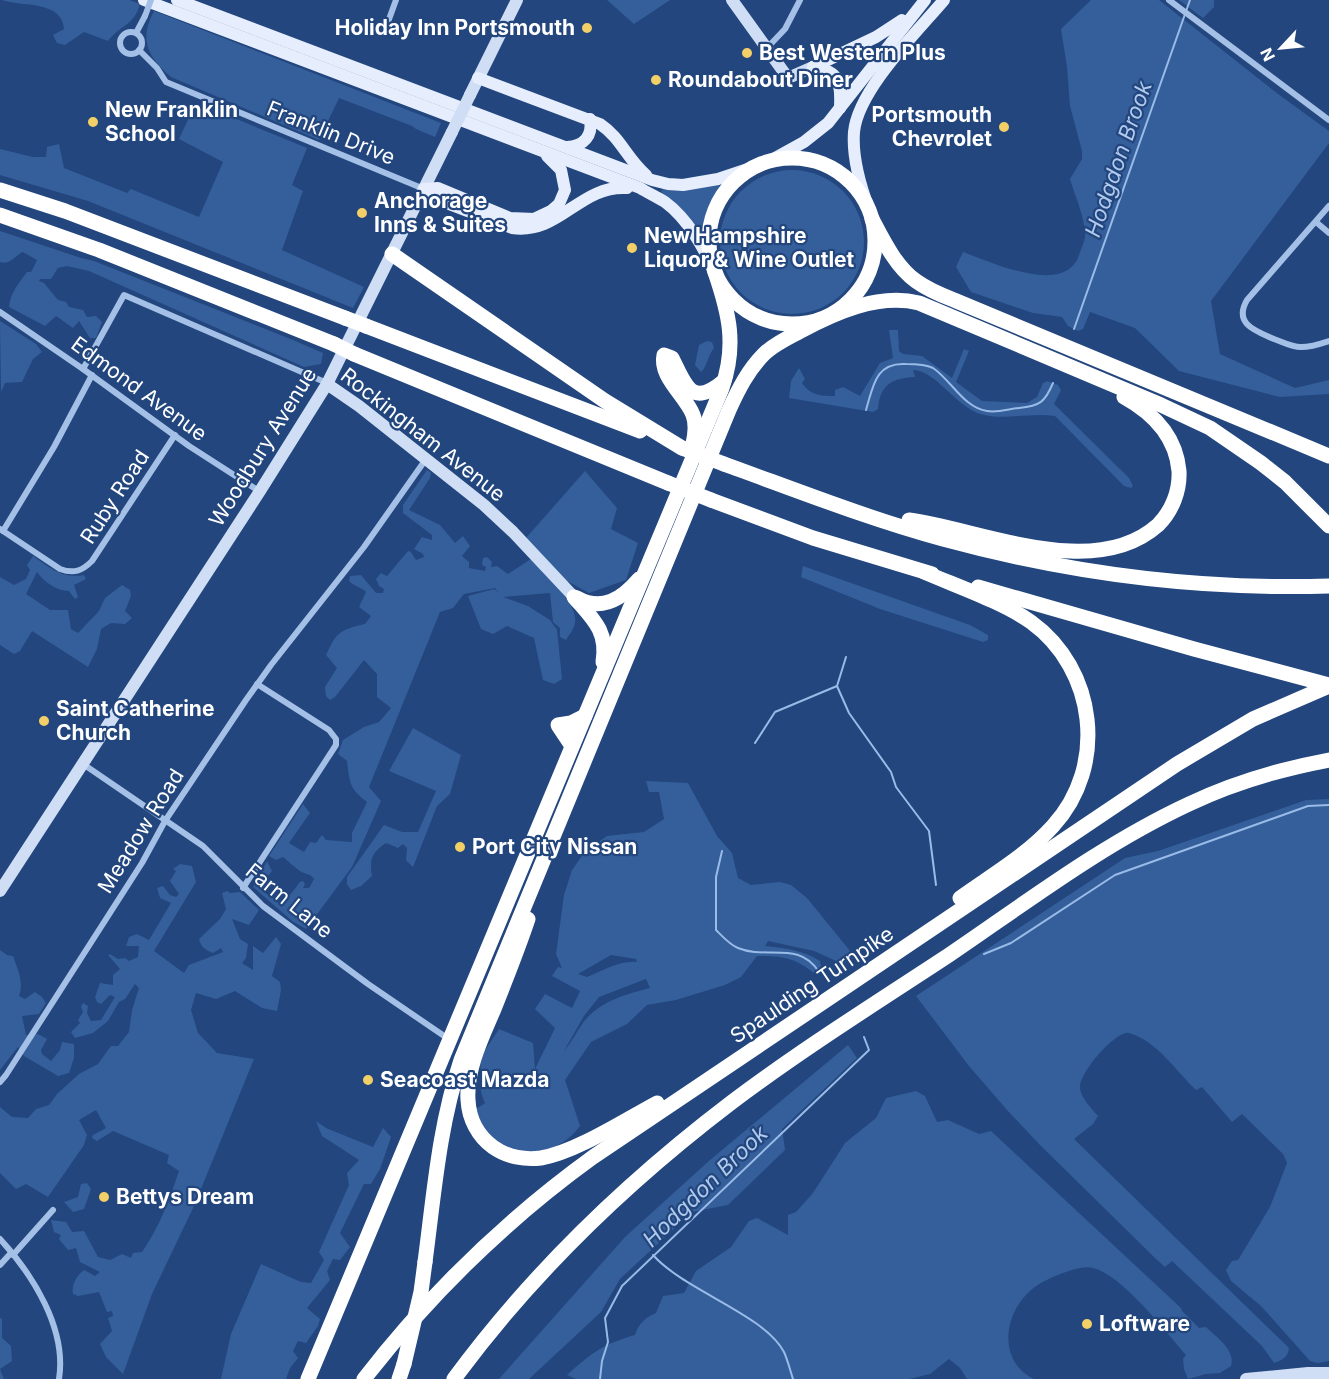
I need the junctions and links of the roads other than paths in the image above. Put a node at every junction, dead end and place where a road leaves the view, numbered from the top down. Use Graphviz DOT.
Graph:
graph roads {
  1 [pos="144,0"];
  2 [pos="151,0"];
  3 [pos="177,0"];
  4 [pos="396,0"];
  5 [pos="732,0"];
  6 [pos="800,0"];
  7 [pos="944,0"];
  8 [pos="512,1"];
  9 [pos="1171,2"];
  10 [pos="921,4"];
  11 [pos="136,33"];
  12 [pos="384,33"];
  13 [pos="766,49"];
  14 [pos="139,50"];
  15 [pos="813,67"];
  16 [pos="478,78"];
  17 [pos="840,108"];
  18 [pos="590,119"];
  19 [pos="1329,120"];
  20 [pos="533,147"];
  21 [pos="566,147"];
  22 [pos="766,163"];
  23 [pos="652,180"];
  24 [pos="640,188"];
  25 [pos="424,189"];
  26 [pos="0,190"];
  27 [pos="1329,206"];
  28 [pos="870,214"];
  29 [pos="0,215"];
  30 [pos="1316,222"];
  31 [pos="1329,233"];
  32 [pos="392,254"];
  33 [pos="715,272"];
  34 [pos="0,312"];
  35 [pos="825,318"];
  36 [pos="1329,341"];
  37 [pos="83,369"];
  38 [pos="1078,370"];
  39 [pos="92,375"];
  40 [pos="724,380"];
  41 [pos="327,384"];
  42 [pos="175,435"];
  43 [pos="682,447"];
  44 [pos="1329,456"];
  45 [pos="426,459"];
  46 [pos="689,468"];
  47 [pos="260,491"];
  48 [pos="868,516"];
  49 [pos="1329,526"];
  50 [pos="1,530"];
  51 [pos="646,569"];
  52 [pos="924,572"];
  53 [pos="1329,586"];
  54 [pos="574,597"];
  55 [pos="601,676"];
  56 [pos="257,684"];
  57 [pos="1329,685"];
  58 [pos="585,716"];
  59 [pos="595,735"];
  60 [pos="572,746"];
  61 [pos="1329,760"];
  62 [pos="82,763"];
  63 [pos="165,821"];
  64 [pos="243,888"];
  65 [pos="0,891"];
  66 [pos="786,1027"];
  67 [pos="450,1040"];
  68 [pos="721,1071"];
  69 [pos="0,1082"];
  70 [pos="54,1210"];
  71 [pos="0,1239"];
  72 [pos="12,1254"];
  73 [pos="0,1265"];
  74 [pos="402,1372"];
  75 [pos="1329,1373"];
  76 [pos="58,1379"];
  77 [pos="308,1379"];
  78 [pos="364,1379"];
  79 [pos="454,1379"];
  80 [pos="1246,1379"];
  1 -- 20 [label="main road"];
  2 -- 11 [label="street, bridge"];
  3 -- 21 [label="main road"];
  4 -- 12 [label="street"];
  5 -- 13 [label="street"];
  6 -- 13 [label="street"];
  7 -- 28 [label="main road"];
  8 -- 16 [label="street, Woodbury Avenue"];
  9 -- 19 [label="street"];
  10 -- 15 [label="main road"];
  10 -- 17 [label="main road"];
  11 -- 14 [label="street"];
  11 -- 14 [label="street"];
  13 -- 15 [label="street"];
  14 -- 25 [label="street, Franklin Drive"];
  15 -- 17 [label="main road"];
  16 -- 18 [label="main road"];
  16 -- 25 [label="street, Woodbury Avenue, bridge"];
  17 -- 22 [label="main road"];
  18 -- 21 [label="main road"];
  18 -- 23 [label="main road"];
  20 -- 24 [label="main road"];
  20 -- 25 [label="main road"];
  21 -- 23 [label="main road"];
  22 -- 23 [label="main road"];
  22 -- 28 [label="highway"];
  22 -- 33 [label="highway"];
  24 -- 25 [label="main road"];
  24 -- 33 [label="main road"];
  25 -- 32 [label="street, Woodbury Avenue"];
  26 -- 43 [label="highway, bridge"];
  27 -- 30 [label="street"];
  28 -- 35 [label="highway"];
  28 -- 44 [label="highway"];
  29 -- 52 [label="highway, bridge"];
  30 -- 31 [label="street"];
  30 -- 36 [label="street"];
  32 -- 41 [label="street, Woodbury Avenue"];
  32 -- 43 [label="highway"];
  33 -- 35 [label="highway"];
  33 -- 40 [label="highway"];
  34 -- 37 [label="street, Edmond Avenue"];
  35 -- 38 [label="highway"];
  35 -- 59 [label="highway"];
  37 -- 39 [label="street, Edmond Avenue"];
  37 -- 41 [label="street, Rockingham Avenue"];
  38 -- 48 [label="highway"];
  38 -- 49 [label="highway"];
  39 -- 42 [label="street, Edmond Avenue"];
  39 -- 50 [label="street"];
  40 -- 46 [label="highway"];
  40 -- 46 [label="highway"];
  41 -- 45 [label="street, Rockingham Avenue"];
  41 -- 47 [label="street, Woodbury Avenue"];
  42 -- 47 [label="street, Edmond Avenue"];
  42 -- 50 [label="street, Ruby Road"];
  43 -- 48 [label="highway, bridge"];
  45 -- 54 [label="street, Rockingham Avenue"];
  45 -- 56 [label="street, Meadow Road"];
  46 -- 51 [label="highway"];
  47 -- 62 [label="street, Woodbury Avenue"];
  48 -- 53 [label="highway"];
  51 -- 54 [label="highway"];
  51 -- 55 [label="highway"];
  52 -- 57 [label="highway"];
  52 -- 66 [label="highway"];
  54 -- 55 [label="highway"];
  55 -- 58 [label="highway"];
  56 -- 63 [label="street, Meadow Road"];
  56 -- 64 [label="street"];
  57 -- 66 [label="highway, Spaulding Turnpike"];
  58 -- 60 [label="highway"];
  58 -- 60 [label="highway"];
  59 -- 68 [label="highway"];
  59 -- 74 [label="highway, bridge"];
  60 -- 67 [label="highway"];
  61 -- 79 [label="highway"];
  62 -- 63 [label="street, Farm Lane"];
  62 -- 65 [label="street, Woodbury Avenue"];
  63 -- 64 [label="street, Farm Lane"];
  63 -- 69 [label="street, Meadow Road"];
  64 -- 67 [label="street, Farm Lane"];
  66 -- 68 [label="highway, Spaulding Turnpike"];
  67 -- 77 [label="highway"];
  68 -- 78 [label="highway, Spaulding Turnpike"];
  70 -- 72 [label="street"];
  71 -- 72 [label="street"];
  72 -- 73 [label="street"];
  72 -- 76 [label="street"];
  75 -- 80 [label="street"];
}
